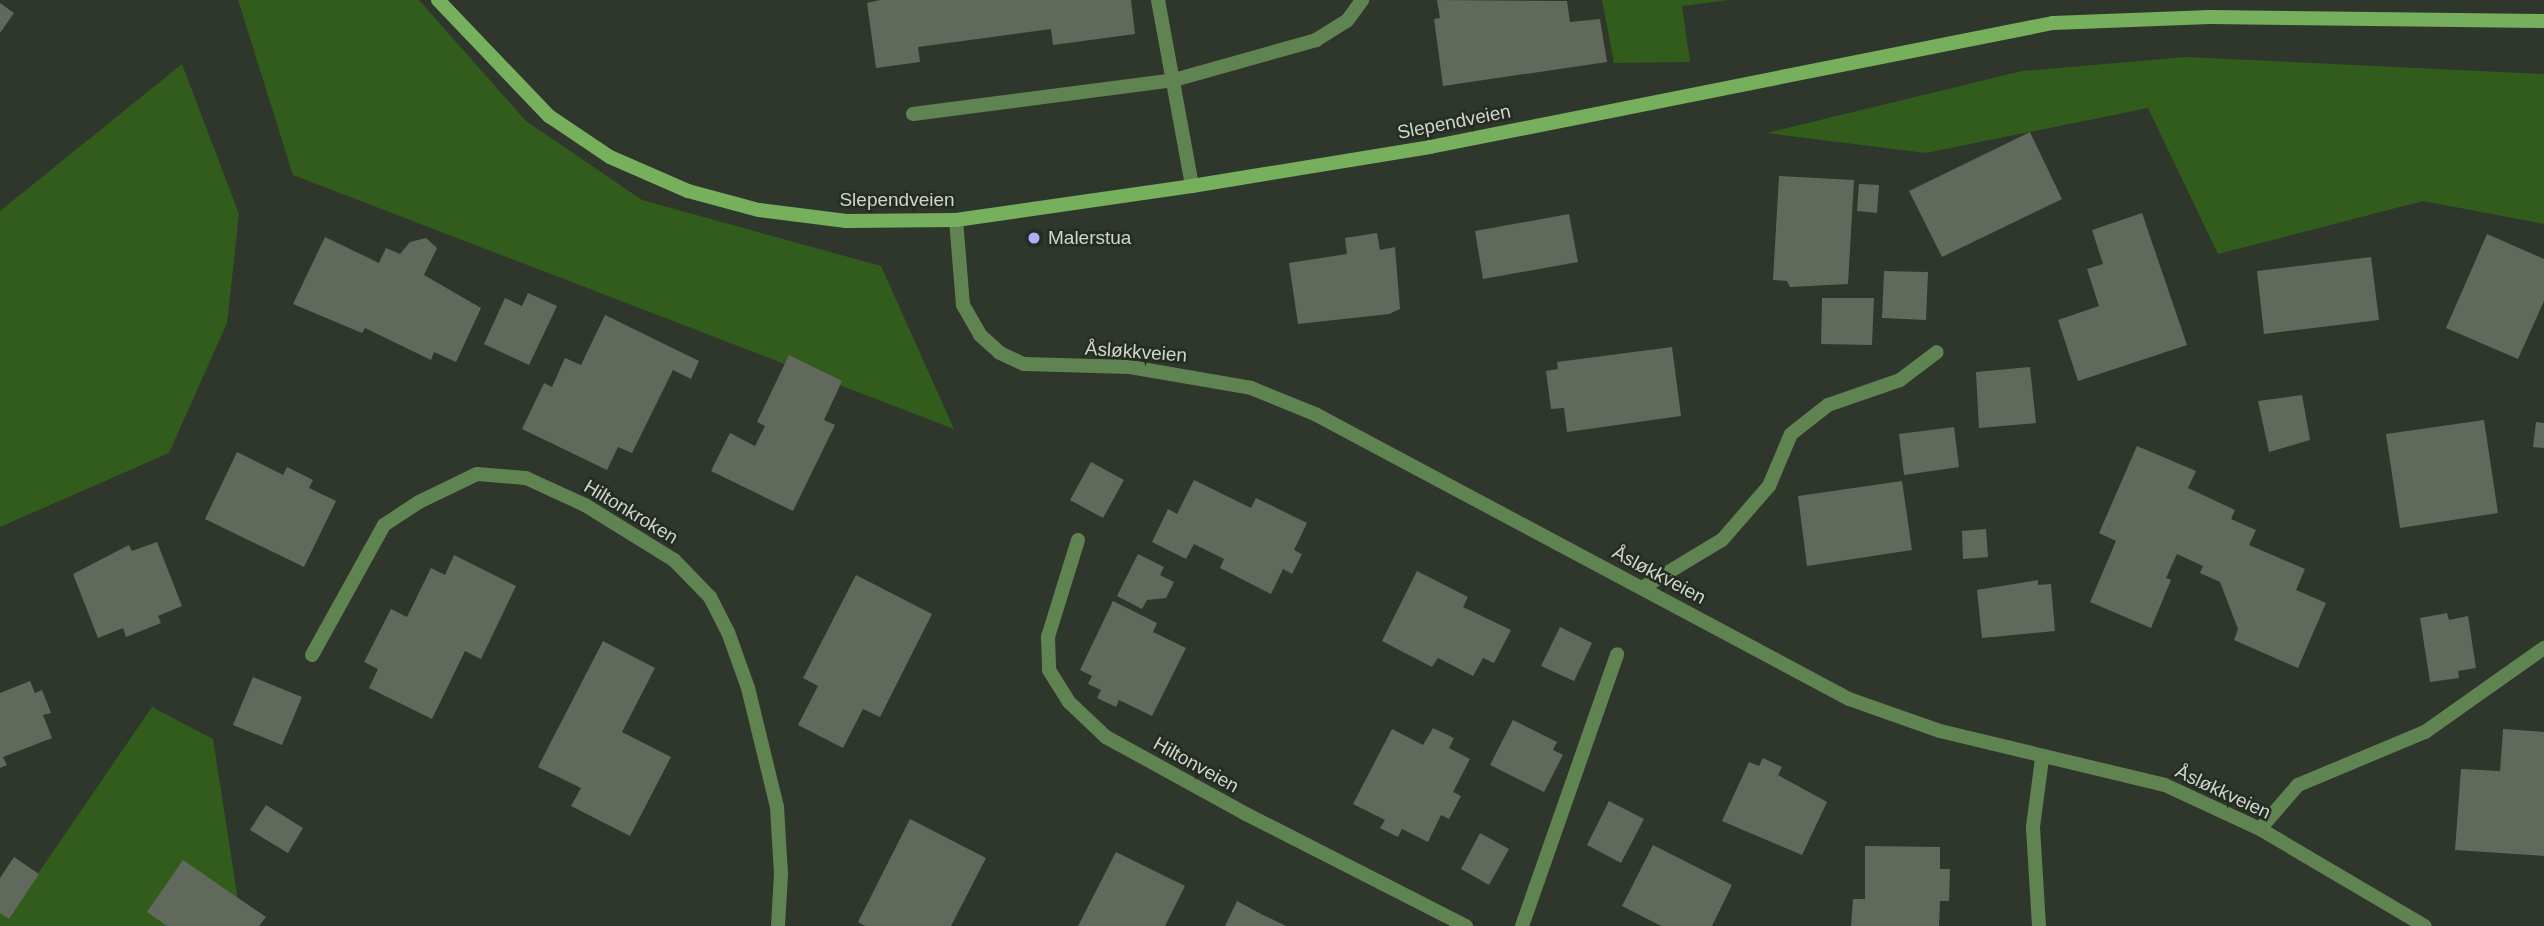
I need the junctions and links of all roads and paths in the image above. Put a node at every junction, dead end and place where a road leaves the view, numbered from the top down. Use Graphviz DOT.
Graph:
graph roads {
  1 [pos="438,0"];
  2 [pos="1158,0"];
  3 [pos="1362,0"];
  4 [pos="2544,21"];
  5 [pos="1174,80"];
  6 [pos="913,114"];
  7 [pos="1192,186"];
  8 [pos="956,220"];
  9 [pos="1937,352"];
  10 [pos="1077,540"];
  11 [pos="1642,589"];
  12 [pos="2544,648"];
  13 [pos="1616,654"];
  14 [pos="312,655"];
  15 [pos="2042,758"];
  16 [pos="2260,829"];
  17 [pos="778,926"];
  18 [pos="1466,926"];
  19 [pos="1522,926"];
  20 [pos="2039,926"];
  21 [pos="2425,926"];
  1 -- 8 [label="main road, Slependveien"];
  2 -- 5 [label="street"];
  3 -- 5 [label="street"];
  4 -- 7 [label="main road, Slependveien"];
  5 -- 6 [label="street"];
  5 -- 7 [label="street"];
  7 -- 8 [label="main road, Slependveien"];
  8 -- 11 [label="street, Åsløkkveien"];
  9 -- 11 [label="street"];
  10 -- 18 [label="street, Hiltonveien"];
  11 -- 15 [label="street, Åsløkkveien"];
  12 -- 16 [label="street"];
  13 -- 19 [label="street"];
  14 -- 17 [label="street, Hiltonkroken"];
  15 -- 16 [label="street, Åsløkkveien"];
  15 -- 20 [label="street"];
  16 -- 21 [label="street, Åsløkkveien"];
}
